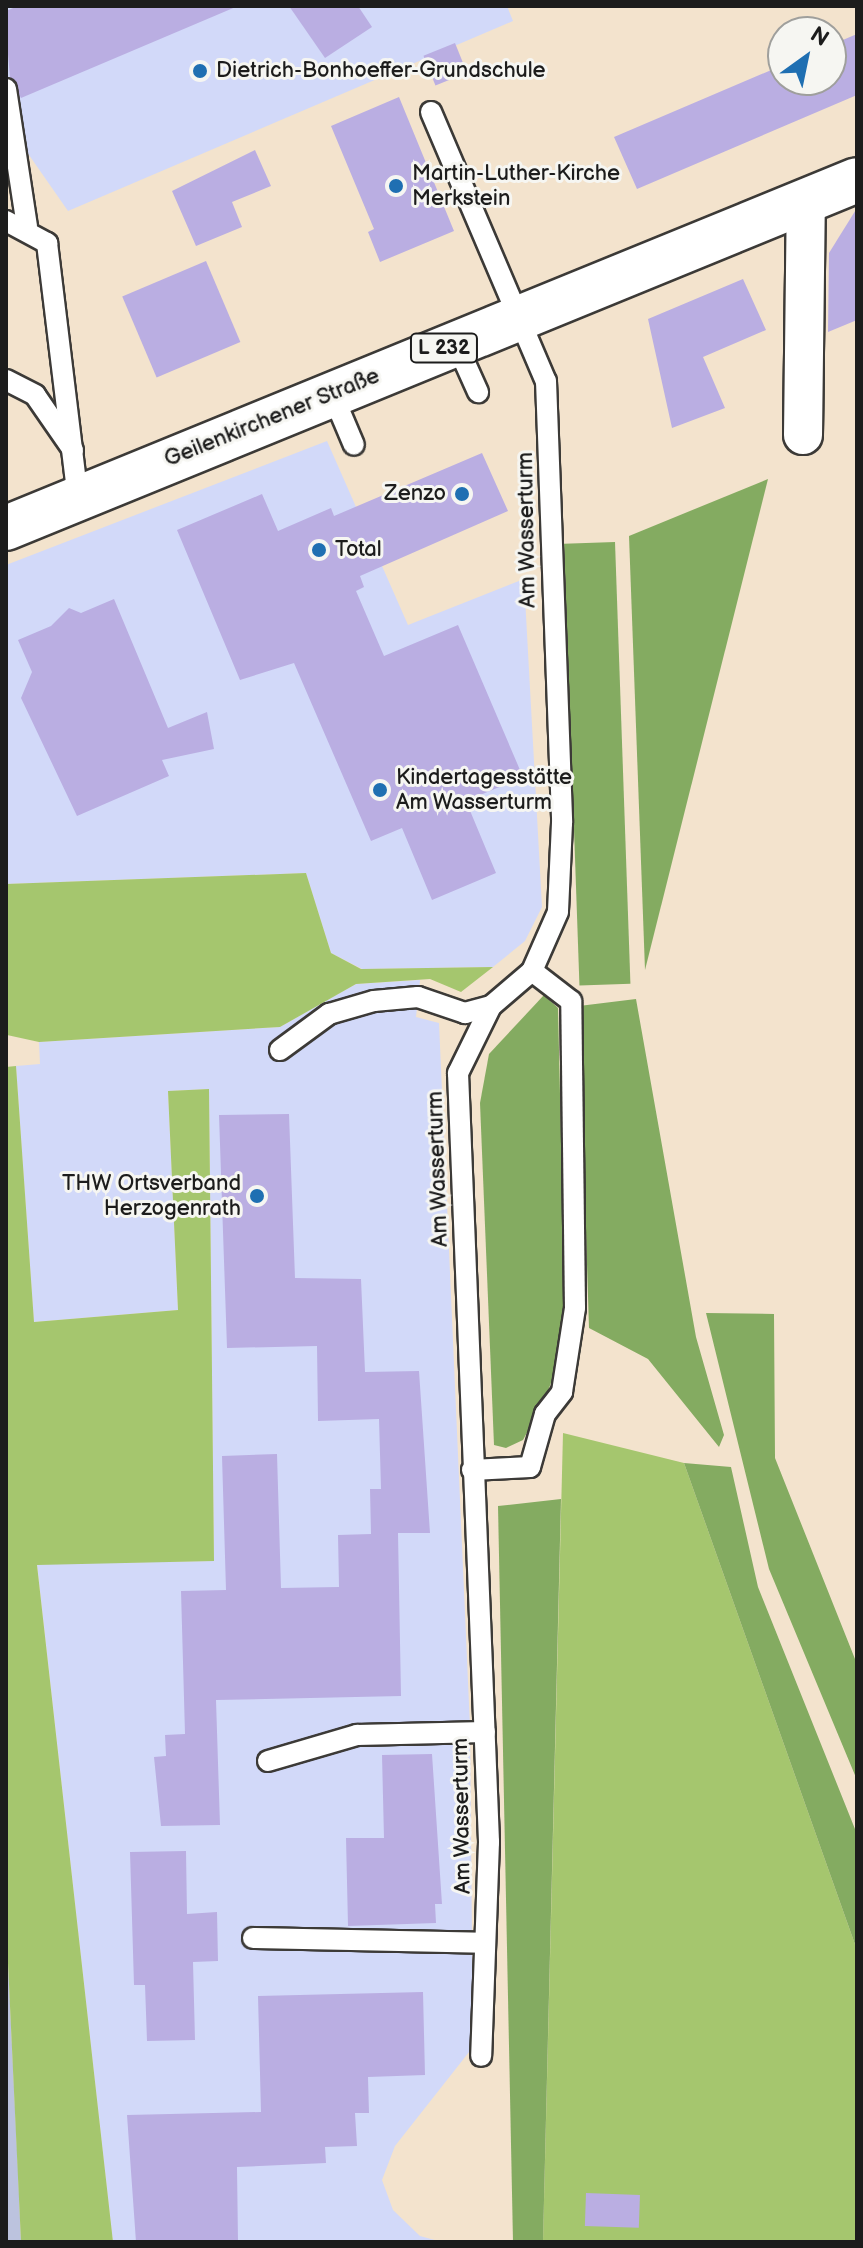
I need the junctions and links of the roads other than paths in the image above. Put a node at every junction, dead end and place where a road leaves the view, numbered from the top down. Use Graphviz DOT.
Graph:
graph roads {
  1 [pos="6,89"];
  2 [pos="431,112"];
  3 [pos="857,180"];
  4 [pos="806,203"];
  5 [pos="6,221"];
  6 [pos="27,226"];
  7 [pos="521,318"];
  8 [pos="456,343"];
  9 [pos="6,380"];
  10 [pos="478,392"];
  11 [pos="332,393"];
  12 [pos="803,435"];
  13 [pos="354,445"];
  14 [pos="78,477"];
  15 [pos="6,528"];
  16 [pos="532,971"];
  17 [pos="491,1006"];
  18 [pos="280,1050"];
  19 [pos="472,1470"];
  20 [pos="485,1732"];
  21 [pos="268,1761"];
  22 [pos="253,1938"];
  23 [pos="485,1943"];
  24 [pos="481,2056"];
  1 -- 6 [label="lane"];
  2 -- 7 [label="lane, Am Wasserturm"];
  3 -- 4 [label="main road, Geilenkirchener Straße / L 232"];
  4 -- 7 [label="main road, Geilenkirchener Straße / L 232"];
  4 -- 12 [label="street"];
  5 -- 6 [label="lane"];
  6 -- 14 [label="lane"];
  7 -- 8 [label="main road, Geilenkirchener Straße / L 232"];
  7 -- 16 [label="lane, Am Wasserturm"];
  8 -- 10 [label="lane"];
  8 -- 11 [label="main road, Geilenkirchener Straße / L 232"];
  9 -- 14 [label="lane"];
  11 -- 13 [label="lane"];
  11 -- 14 [label="main road, Geilenkirchener Straße / L 232"];
  14 -- 15 [label="main road, Geilenkirchener Straße / L 232"];
  16 -- 17 [label="lane, Am Wasserturm"];
  16 -- 19 [label="lane"];
  17 -- 18 [label="lane"];
  17 -- 19 [label="lane, Am Wasserturm"];
  19 -- 20 [label="lane, Am Wasserturm"];
  20 -- 21 [label="lane"];
  20 -- 23 [label="lane, Am Wasserturm"];
  22 -- 23 [label="lane"];
  23 -- 24 [label="lane, Am Wasserturm"];
}
